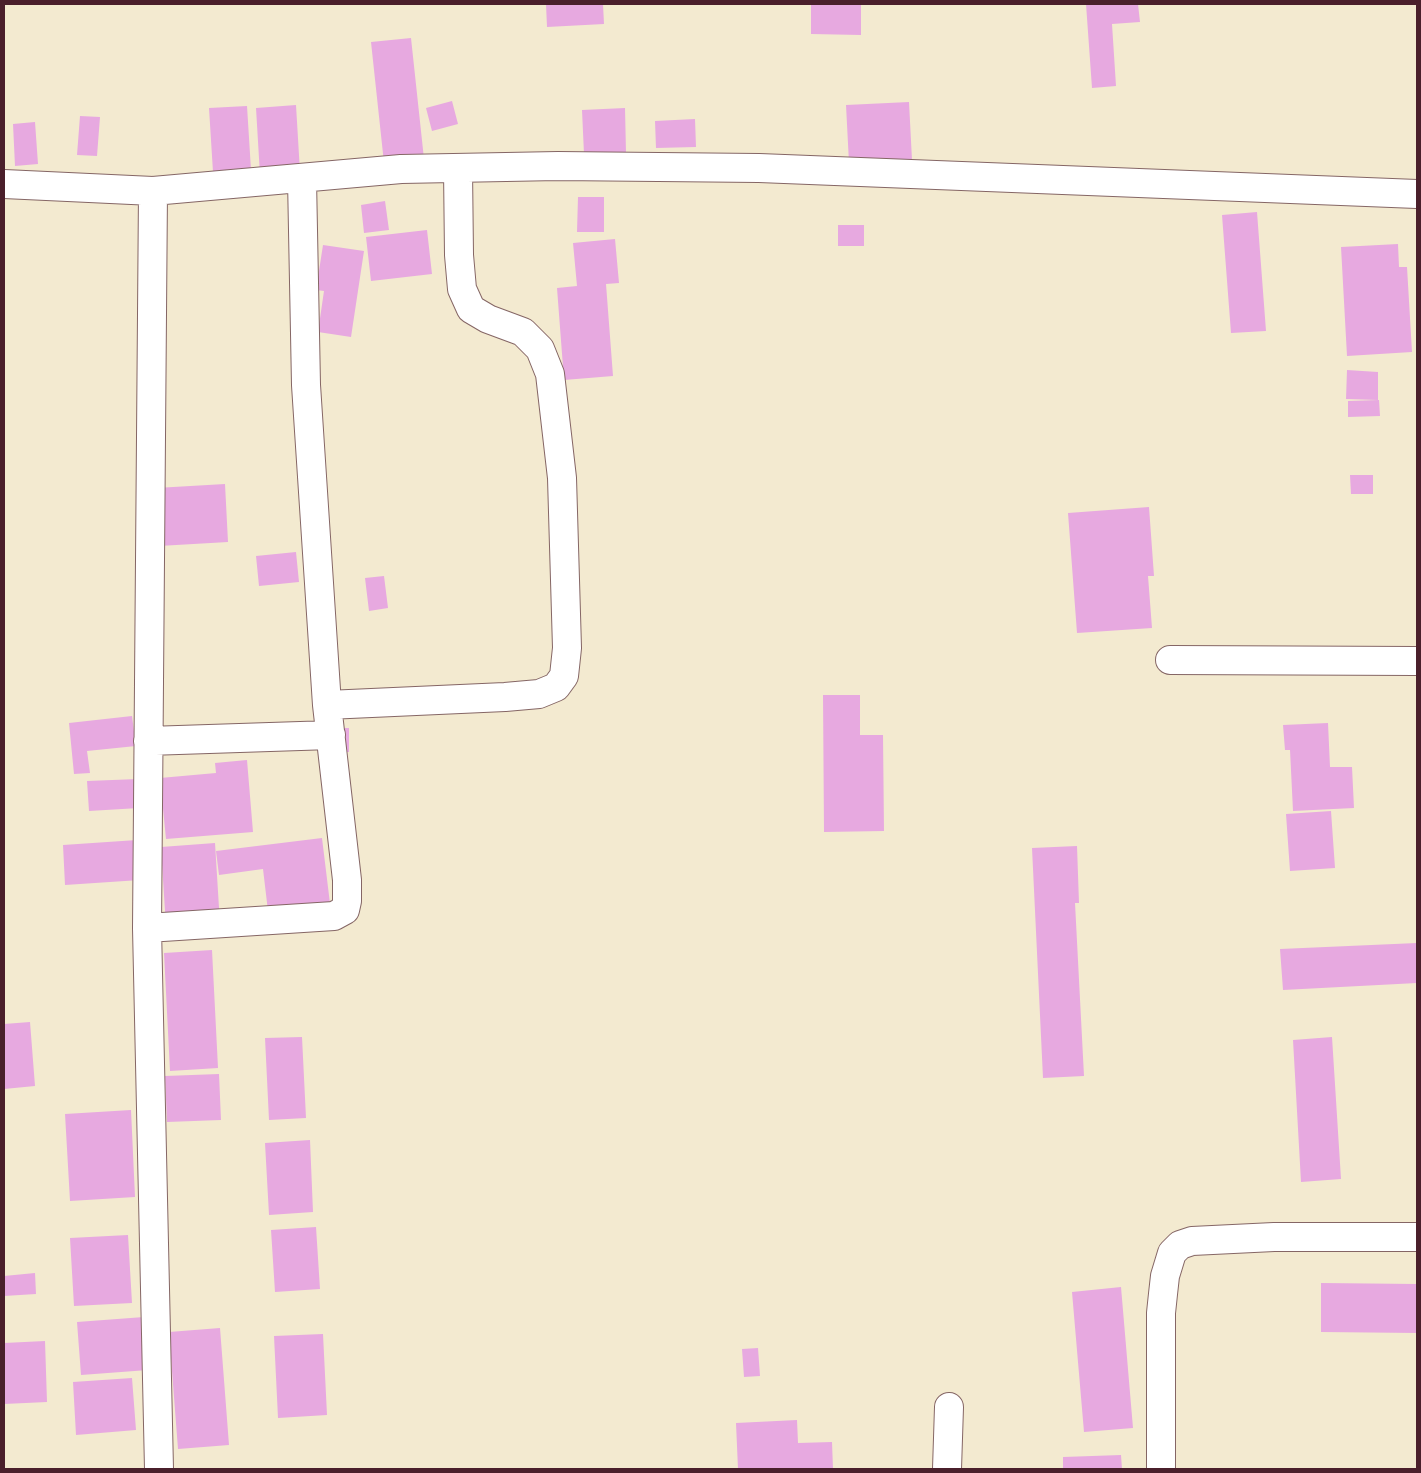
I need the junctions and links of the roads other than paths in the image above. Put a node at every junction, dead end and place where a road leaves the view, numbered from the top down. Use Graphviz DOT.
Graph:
graph roads {
  1 [pos="458,169"];
  2 [pos="302,179"];
  3 [pos="4,184"];
  4 [pos="153,191"];
  5 [pos="1417,194"];
  6 [pos="1170,660"];
  7 [pos="1417,661"];
  8 [pos="327,705"];
  9 [pos="331,735"];
  10 [pos="148,741"];
  11 [pos="147,928"];
  12 [pos="1417,1237"];
  13 [pos="949,1407"];
  14 [pos="159,1469"];
  15 [pos="947,1469"];
  16 [pos="1161,1469"];
  1 -- 2 [label="street"];
  1 -- 5 [label="street"];
  1 -- 8 [label="street"];
  2 -- 4 [label="street"];
  2 -- 8 [label="street"];
  3 -- 4 [label="street"];
  4 -- 10 [label="street"];
  6 -- 7 [label="street"];
  8 -- 9 [label="street"];
  9 -- 10 [label="street"];
  9 -- 11 [label="street"];
  10 -- 11 [label="street"];
  11 -- 14 [label="street"];
  12 -- 16 [label="street"];
  13 -- 15 [label="street"];
}
